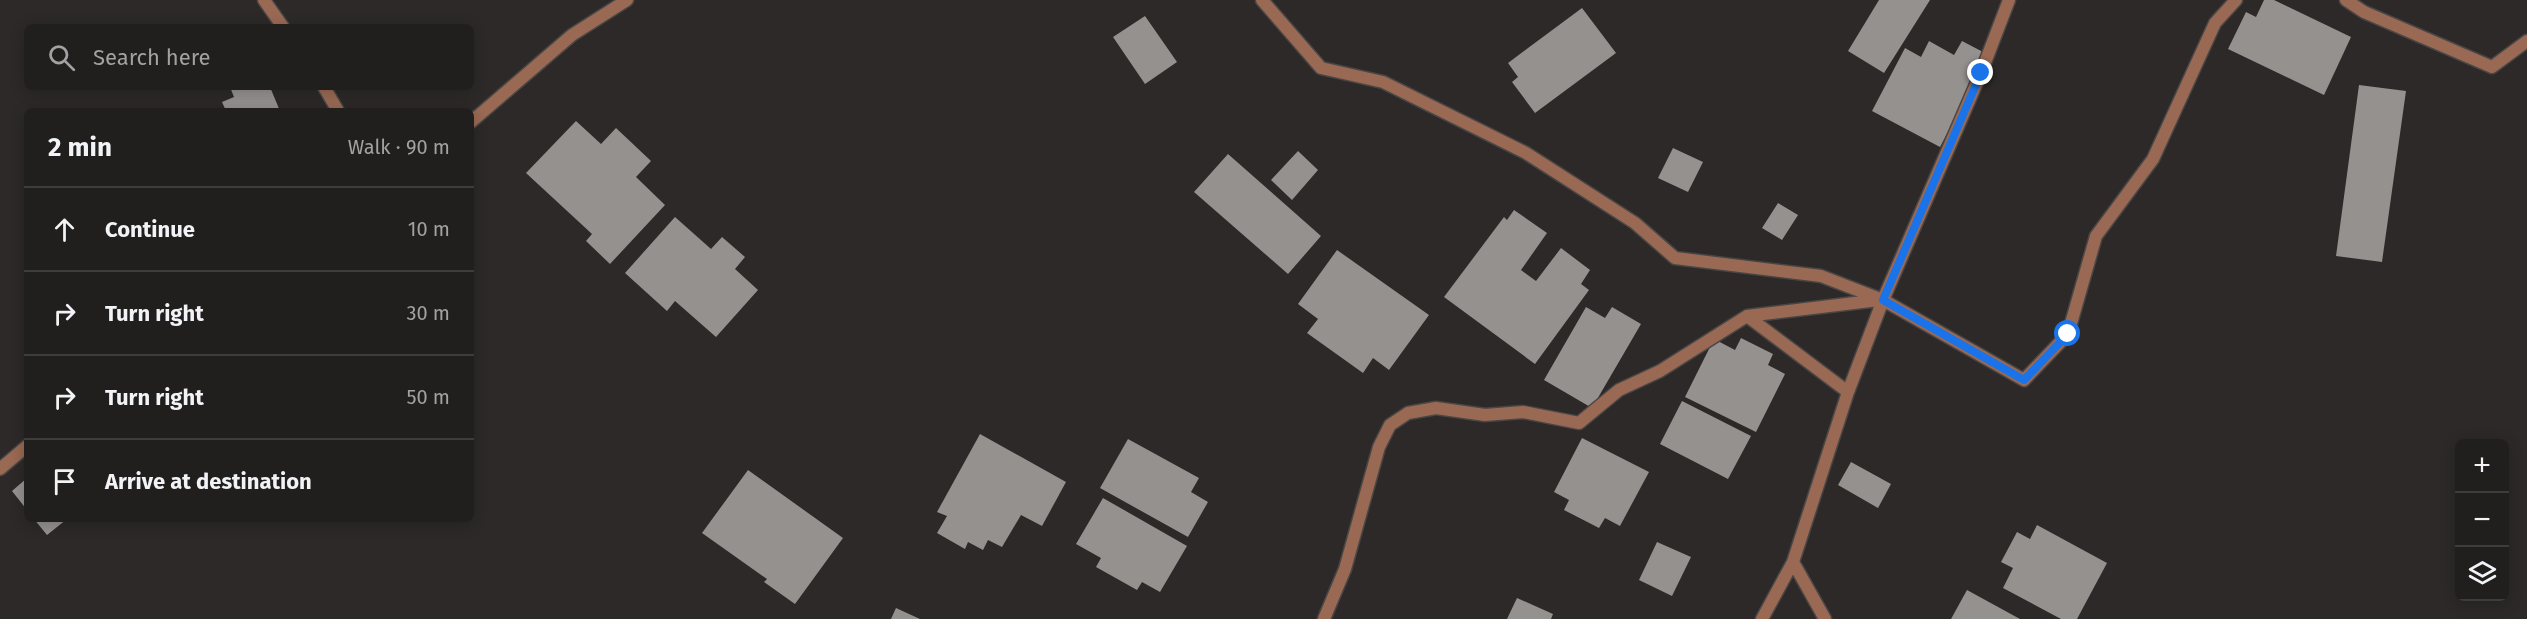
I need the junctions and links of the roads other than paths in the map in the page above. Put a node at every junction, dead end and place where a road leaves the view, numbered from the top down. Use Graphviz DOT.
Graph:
graph roads {
  1 [pos="264,0"];
  2 [pos="627,0"];
  3 [pos="1262,0"];
  4 [pos="2009,0"];
  5 [pos="2236,0"];
  6 [pos="2346,0"];
  7 [pos="281,24"];
  8 [pos="2527,41"];
  9 [pos="326,90"];
  10 [pos="336,108"];
  11 [pos="474,119"];
  12 [pos="1883,300"];
  13 [pos="1747,316"];
  14 [pos="1848,392"];
  15 [pos="24,449"];
  16 [pos="0,469"];
  17 [pos="1793,562"];
  18 [pos="1324,619"];
  19 [pos="1762,619"];
  20 [pos="1825,619"];
  1 -- 7 [label="street"];
  2 -- 11 [label="street"];
  3 -- 12 [label="street"];
  4 -- 12 [label="street"];
  5 -- 12 [label="street"];
  6 -- 8 [label="street"];
  9 -- 10 [label="street"];
  12 -- 13 [label="street"];
  12 -- 14 [label="street"];
  13 -- 14 [label="street"];
  13 -- 18 [label="street"];
  14 -- 17 [label="street"];
  15 -- 16 [label="street"];
  17 -- 19 [label="street"];
  17 -- 20 [label="street"];
}
